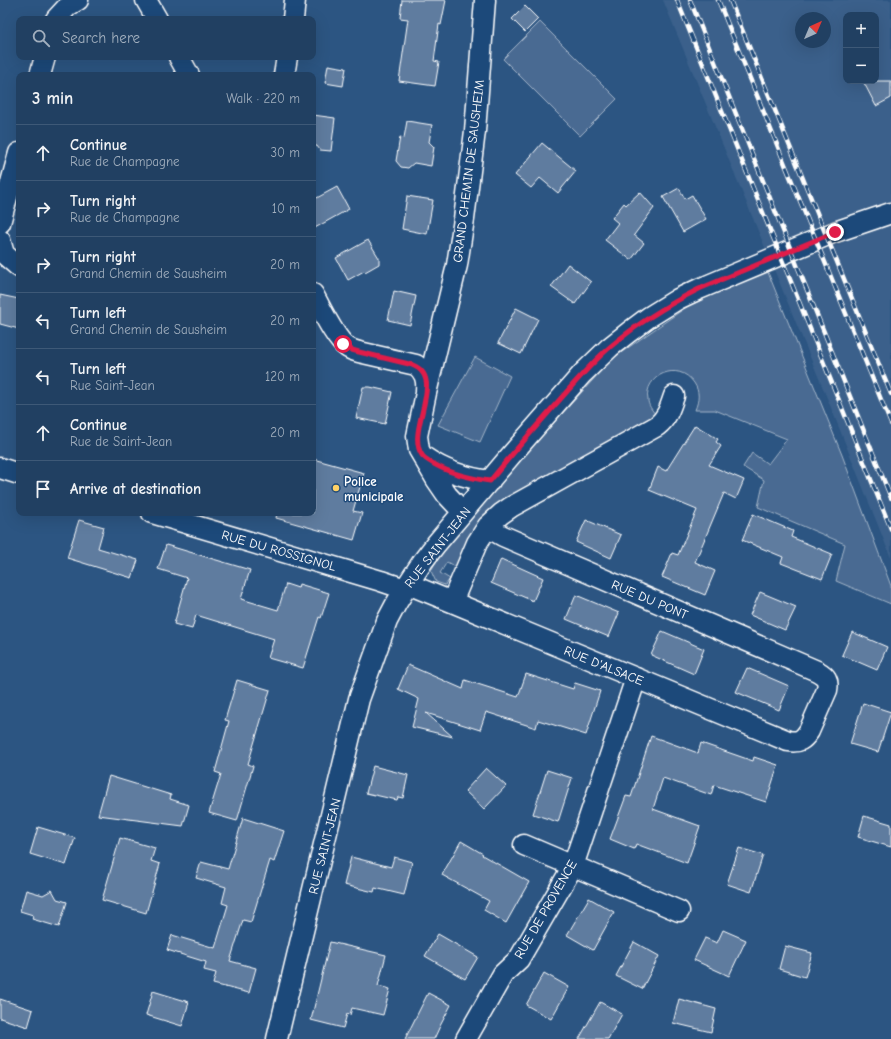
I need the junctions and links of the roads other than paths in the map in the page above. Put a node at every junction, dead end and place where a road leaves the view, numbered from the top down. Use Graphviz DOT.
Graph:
graph roads {
  1 [pos="78,0"];
  2 [pos="146,0"];
  3 [pos="295,0"];
  4 [pos="485,0"];
  5 [pos="59,16"];
  6 [pos="155,16"];
  7 [pos="293,16"];
  8 [pos="44,60"];
  9 [pos="181,60"];
  10 [pos="286,60"];
  11 [pos="41,72"];
  12 [pos="188,72"];
  13 [pos="284,72"];
  14 [pos="16,164"];
  15 [pos="891,213"];
  16 [pos="0,223"];
  17 [pos="0,240"];
  18 [pos="16,264"];
  19 [pos="316,299"];
  20 [pos="426,393"];
  21 [pos="674,396"];
  22 [pos="422,456"];
  23 [pos="0,468"];
  24 [pos="16,473"];
  25 [pos="490,481"];
  26 [pos="463,512"];
  27 [pos="162,516"];
  28 [pos="488,526"];
  29 [pos="406,586"];
  30 [pos="452,602"];
  31 [pos="636,678"];
  32 [pos="801,740"];
  33 [pos="524,845"];
  34 [pos="573,866"];
  35 [pos="679,910"];
  36 [pos="277,1039"];
  37 [pos="466,1039"];
  1 -- 5 [label="street"];
  2 -- 6 [label="street"];
  3 -- 7 [label="street"];
  4 -- 20 [label="street, GRAND CHEMIN DE SAUSHEIM"];
  8 -- 11 [label="street"];
  9 -- 12 [label="street"];
  10 -- 13 [label="street"];
  14 -- 16 [label="street"];
  15 -- 25 [label="street, RUE SAINT-JEAN"];
  17 -- 18 [label="street"];
  19 -- 20 [label="street"];
  20 -- 22 [label="street, GRAND CHEMIN DE SAUSHEIM"];
  21 -- 28 [label="street, RUE SAINT-JEAN"];
  22 -- 25 [label="street"];
  22 -- 26 [label="street, GRAND CHEMIN DE SAUSHEIM"];
  23 -- 24 [label="street"];
  25 -- 26 [label="street, RUE SAINT-JEAN"];
  26 -- 29 [label="street, RUE SAINT-JEAN"];
  27 -- 29 [label="street, RUE DU ROSSIGNOL"];
  28 -- 30 [label="street"];
  28 -- 32 [label="street, RUE DU PONT"];
  29 -- 30 [label="street, RUE D'ALSACE"];
  29 -- 36 [label="street, RUE SAINT-JEAN"];
  30 -- 31 [label="street, RUE D'ALSACE"];
  31 -- 32 [label="street, RUE D'ALSACE"];
  31 -- 34 [label="street, RUE DE PROVENCE"];
  33 -- 34 [label="street"];
  34 -- 35 [label="street"];
  34 -- 37 [label="street, RUE DE PROVENCE"];
}
